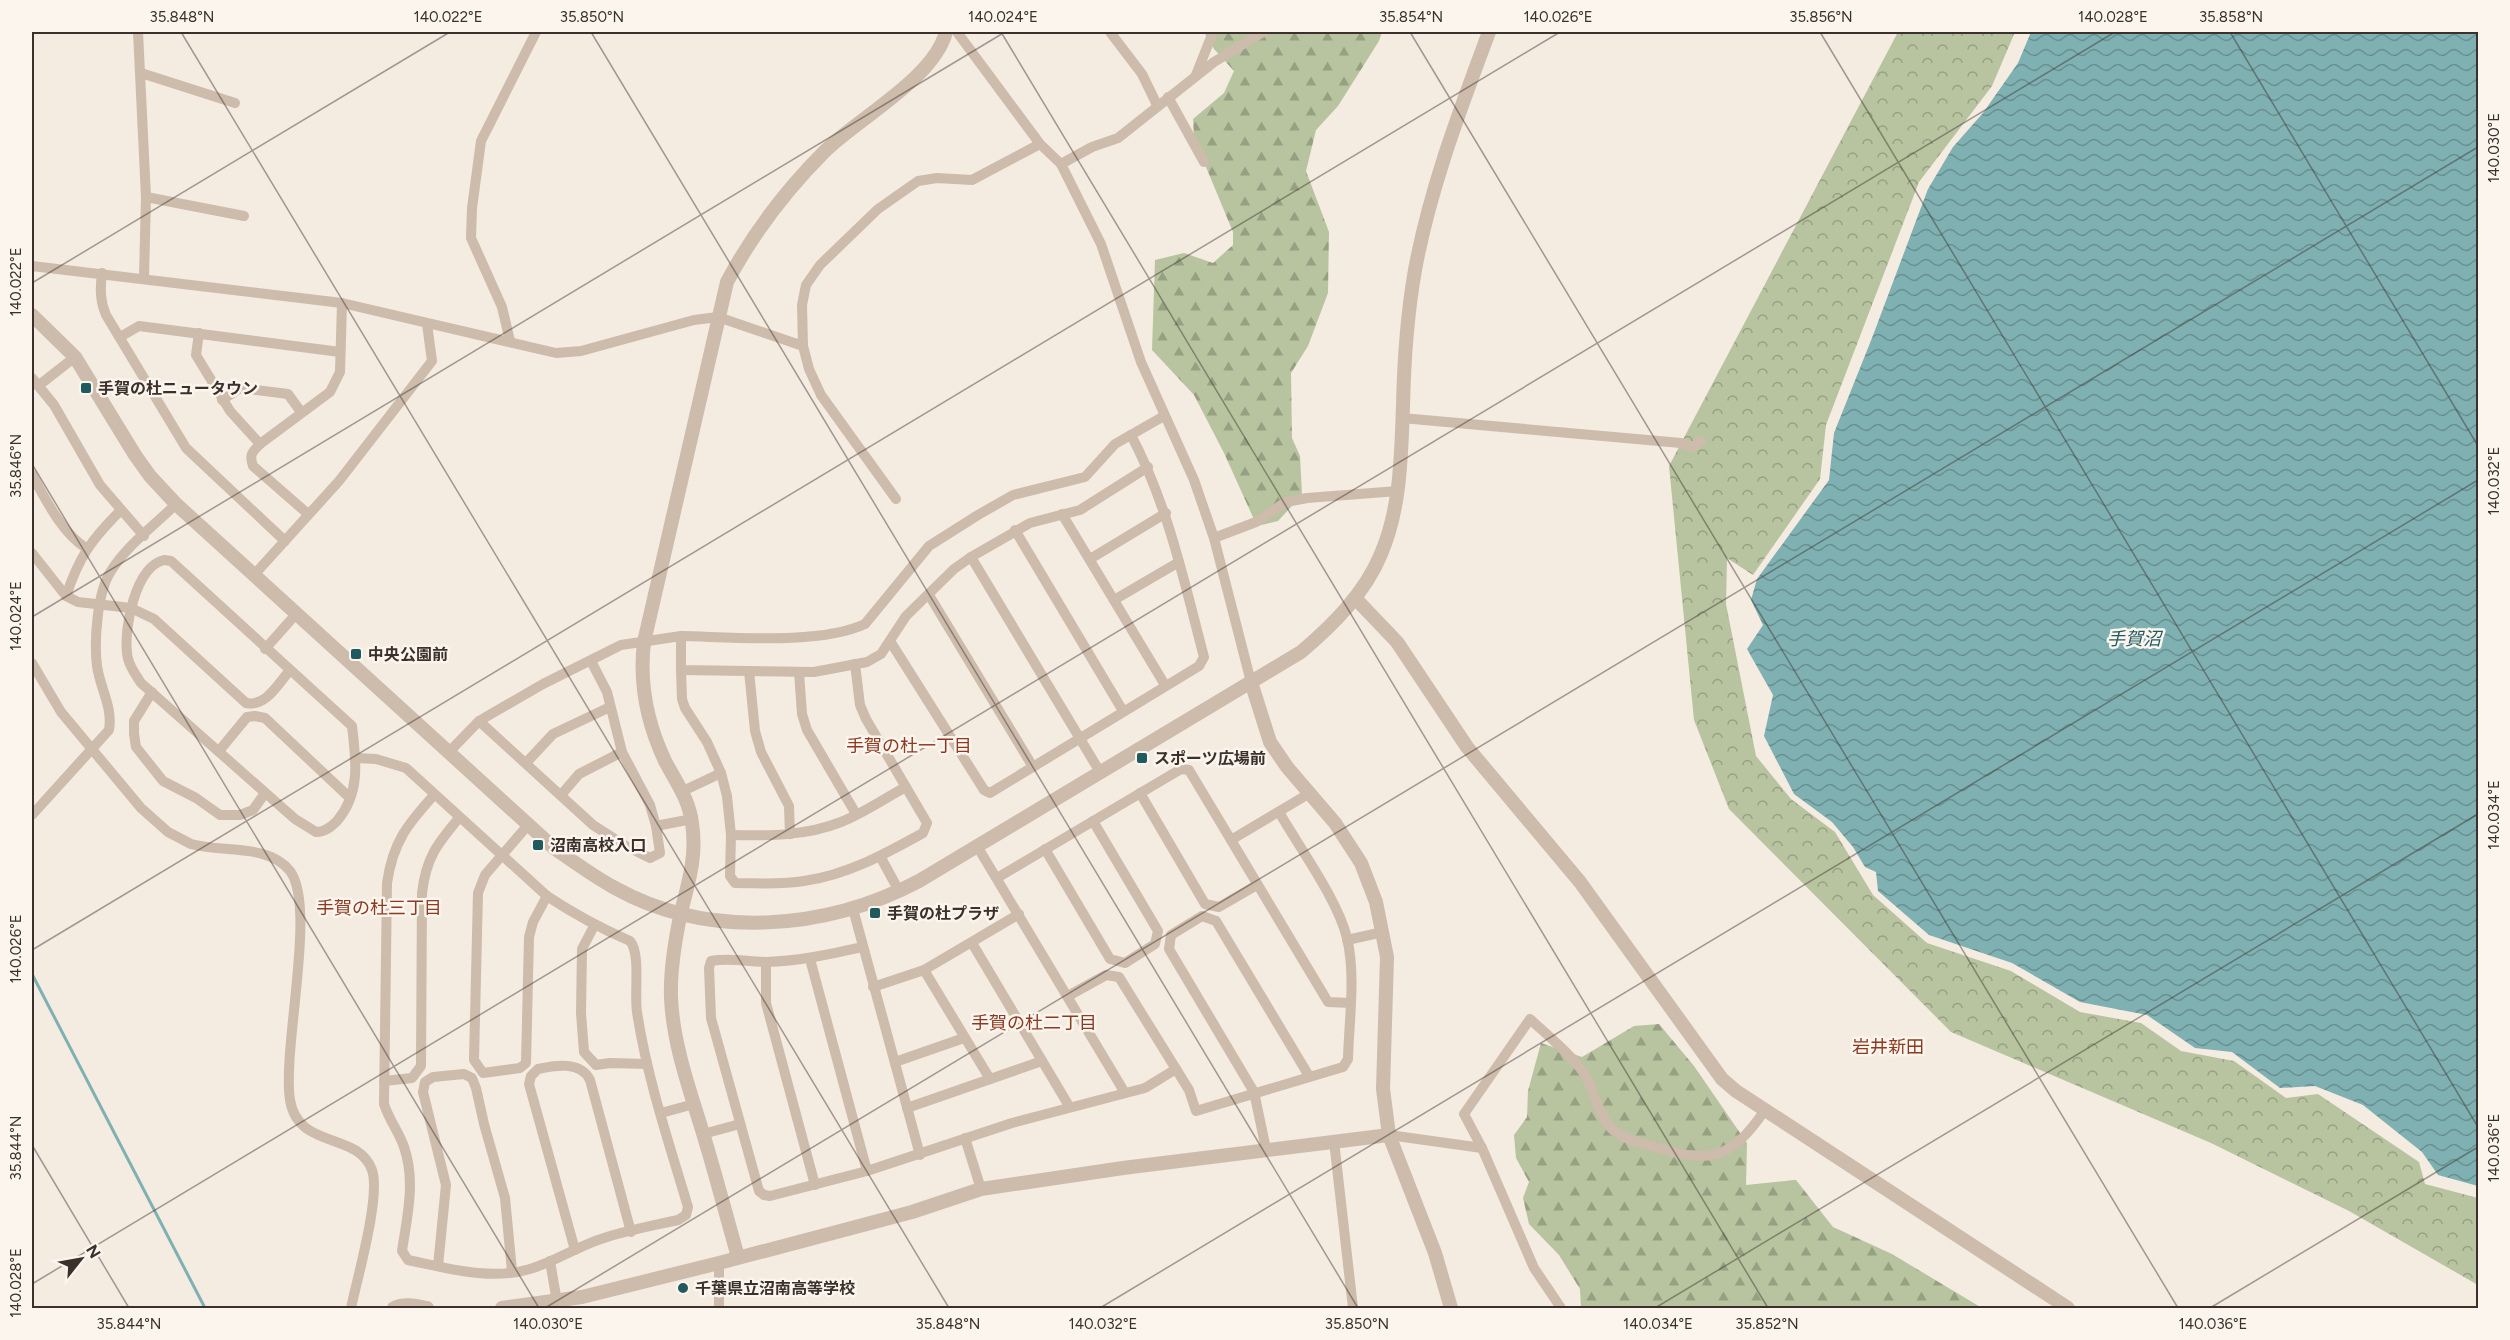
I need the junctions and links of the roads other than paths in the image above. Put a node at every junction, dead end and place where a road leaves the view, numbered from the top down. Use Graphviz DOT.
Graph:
graph roads {
  1 [pos="138,32"];
  2 [pos="536,32"];
  3 [pos="946,32"];
  4 [pos="957,32"];
  5 [pos="1110,32"];
  6 [pos="1213,32"];
  7 [pos="1263,32"];
  8 [pos="1488,32"];
  9 [pos="141,74"];
  10 [pos="1196,76"];
  11 [pos="1168,97"];
  12 [pos="235,103"];
  13 [pos="1157,105"];
  14 [pos="1040,144"];
  15 [pos="1204,162"];
  16 [pos="1061,164"];
  17 [pos="147,197"];
  18 [pos="244,216"];
  19 [pos="32,266"];
  20 [pos="102,273"];
  21 [pos="144,278"];
  22 [pos="342,303"];
  23 [pos="32,315"];
  24 [pos="718,317"];
  25 [pos="427,324"];
  26 [pos="199,333"];
  27 [pos="120,337"];
  28 [pos="510,341"];
  29 [pos="803,346"];
  30 [pos="340,352"];
  31 [pos="75,357"];
  32 [pos="35,382"];
  33 [pos="222,400"];
  34 [pos="301,412"];
  35 [pos="1164,416"];
  36 [pos="1402,418"];
  37 [pos="1131,435"];
  38 [pos="1701,441"];
  39 [pos="260,444"];
  40 [pos="1149,467"];
  41 [pos="32,476"];
  42 [pos="1398,491"];
  43 [pos="896,498"];
  44 [pos="176,504"];
  45 [pos="121,510"];
  46 [pos="1166,513"];
  47 [pos="308,514"];
  48 [pos="1062,514"];
  49 [pos="1014,530"];
  50 [pos="144,536"];
  51 [pos="1214,538"];
  52 [pos="285,541"];
  53 [pos="86,548"];
  54 [pos="32,553"];
  55 [pos="971,556"];
  56 [pos="1090,559"];
  57 [pos="1179,562"];
  58 [pos="254,575"];
  59 [pos="928,595"];
  60 [pos="66,596"];
  61 [pos="1355,598"];
  62 [pos="1114,600"];
  63 [pos="100,604"];
  64 [pos="131,608"];
  65 [pos="297,614"];
  66 [pos="681,636"];
  67 [pos="890,641"];
  68 [pos="644,642"];
  69 [pos="265,649"];
  70 [pos="591,661"];
  71 [pos="32,663"];
  72 [pos="855,664"];
  73 [pos="290,670"];
  74 [pos="681,670"];
  75 [pos="749,671"];
  76 [pos="799,672"];
  77 [pos="1251,682"];
  78 [pos="1165,685"];
  79 [pos="152,692"];
  80 [pos="610,707"];
  81 [pos="1123,711"];
  82 [pos="479,721"];
  83 [pos="1080,739"];
  84 [pos="92,750"];
  85 [pos="219,751"];
  86 [pos="449,752"];
  87 [pos="622,752"];
  88 [pos="356,759"];
  89 [pos="526,763"];
  90 [pos="1033,767"];
  91 [pos="1100,772"];
  92 [pos="721,773"];
  93 [pos="906,787"];
  94 [pos="683,791"];
  95 [pos="265,793"];
  96 [pos="1140,793"];
  97 [pos="1310,793"];
  98 [pos="434,795"];
  99 [pos="561,795"];
  100 [pos="350,798"];
  101 [pos="1279,812"];
  102 [pos="856,814"];
  103 [pos="32,815"];
  104 [pos="459,818"];
  105 [pos="692,819"];
  106 [pos="1093,821"];
  107 [pos="528,825"];
  108 [pos="656,826"];
  109 [pos="790,834"];
  110 [pos="731,835"];
  111 [pos="1231,840"];
  112 [pos="977,846"];
  113 [pos="1045,849"];
  114 [pos="500,855"];
  115 [pos="880,856"];
  116 [pos="997,878"];
  117 [pos="1257,885"];
  118 [pos="899,891"];
  119 [pos="547,896"];
  120 [pos="853,909"];
  121 [pos="681,913"];
  122 [pos="1019,914"];
  123 [pos="594,926"];
  124 [pos="1383,932"];
  125 [pos="1347,940"];
  126 [pos="972,943"];
  127 [pos="863,947"];
  128 [pos="810,958"];
  129 [pos="766,962"];
  130 [pos="924,970"];
  131 [pos="873,987"];
  132 [pos="1068,996"];
  133 [pos="1350,1003"];
  134 [pos="964,1038"];
  135 [pos="1042,1061"];
  136 [pos="895,1062"];
  137 [pos="647,1064"];
  138 [pos="1176,1069"];
  139 [pos="1309,1076"];
  140 [pos="990,1079"];
  141 [pos="384,1081"];
  142 [pos="1254,1092"];
  143 [pos="1125,1093"];
  144 [pos="694,1104"];
  145 [pos="1069,1106"];
  146 [pos="907,1108"];
  147 [pos="1765,1110"];
  148 [pos="661,1113"];
  149 [pos="740,1124"];
  150 [pos="703,1134"];
  151 [pos="1389,1136"];
  152 [pos="965,1138"];
  153 [pos="1334,1141"];
  154 [pos="1482,1148"];
  155 [pos="1266,1149"];
  156 [pos="920,1155"];
  157 [pos="867,1171"];
  158 [pos="815,1185"];
  159 [pos="981,1190"];
  160 [pos="631,1232"];
  161 [pos="575,1250"];
  162 [pos="738,1257"];
  163 [pos="550,1261"];
  164 [pos="719,1263"];
  165 [pos="438,1266"];
  166 [pos="512,1271"];
  167 [pos="557,1302"];
  168 [pos="351,1308"];
  169 [pos="394,1308"];
  170 [pos="427,1308"];
  171 [pos="502,1308"];
  172 [pos="719,1308"];
  173 [pos="1353,1308"];
  174 [pos="1451,1308"];
  175 [pos="1561,1308"];
  176 [pos="2068,1308"];
  1 -- 9 [label="street"];
  2 -- 28 [label="street"];
  3 -- 24 [label="street"];
  4 -- 14 [label="street"];
  5 -- 13 [label="street"];
  6 -- 10 [label="street"];
  7 -- 10 [label="street"];
  8 -- 36 [label="street"];
  9 -- 12 [label="street"];
  9 -- 17 [label="street"];
  10 -- 11 [label="street"];
  11 -- 13 [label="street"];
  11 -- 15 [label="street"];
  13 -- 16 [label="street"];
  14 -- 16 [label="street"];
  14 -- 29 [label="street"];
  16 -- 35 [label="street"];
  17 -- 18 [label="street"];
  17 -- 21 [label="street"];
  19 -- 20 [label="street"];
  20 -- 21 [label="street"];
  20 -- 27 [label="street"];
  21 -- 22 [label="street"];
  22 -- 25 [label="street"];
  22 -- 30 [label="street"];
  23 -- 31 [label="street"];
  24 -- 28 [label="street"];
  24 -- 29 [label="street"];
  24 -- 68 [label="street"];
  25 -- 28 [label="street"];
  25 -- 47 [label="street"];
  26 -- 27 [label="street"];
  26 -- 30 [label="street"];
  26 -- 33 [label="street"];
  27 -- 52 [label="street"];
  29 -- 43 [label="street"];
  30 -- 34 [label="street"];
  31 -- 32 [label="street"];
  31 -- 44 [label="street"];
  32 -- 45 [label="street"];
  33 -- 34 [label="street"];
  33 -- 39 [label="street"];
  34 -- 39 [label="street"];
  35 -- 37 [label="street"];
  35 -- 51 [label="street"];
  36 -- 38 [label="street"];
  36 -- 42 [label="street"];
  37 -- 40 [label="street"];
  37 -- 66 [label="street"];
  39 -- 47 [label="street"];
  40 -- 46 [label="street"];
  40 -- 48 [label="street"];
  41 -- 53 [label="street"];
  42 -- 51 [label="street"];
  42 -- 61 [label="street"];
  44 -- 50 [label="street"];
  44 -- 58 [label="street"];
  45 -- 50 [label="street"];
  45 -- 53 [label="street"];
  46 -- 56 [label="street"];
  46 -- 57 [label="street"];
  47 -- 52 [label="street"];
  48 -- 49 [label="street"];
  48 -- 56 [label="street"];
  49 -- 55 [label="street"];
  49 -- 81 [label="street"];
  50 -- 63 [label="street"];
  51 -- 77 [label="street"];
  52 -- 58 [label="street"];
  53 -- 60 [label="street"];
  54 -- 60 [label="street"];
  55 -- 59 [label="street"];
  55 -- 83 [label="street"];
  56 -- 62 [label="street"];
  57 -- 62 [label="street"];
  57 -- 78 [label="street"];
  58 -- 65 [label="street"];
  59 -- 67 [label="street"];
  59 -- 90 [label="street"];
  60 -- 63 [label="street"];
  61 -- 77 [label="street"];
  61 -- 147 [label="street"];
  62 -- 78 [label="street"];
  63 -- 64 [label="street"];
  63 -- 84 [label="street"];
  64 -- 69 [label="street"];
  64 -- 73 [label="street"];
  64 -- 79 [label="street"];
  65 -- 69 [label="street"];
  65 -- 86 [label="street"];
  66 -- 68 [label="street"];
  66 -- 74 [label="street"];
  67 -- 72 [label="street"];
  67 -- 90 [label="street"];
  68 -- 70 [label="street"];
  68 -- 94 [label="street"];
  69 -- 73 [label="street"];
  70 -- 80 [label="street"];
  70 -- 82 [label="street"];
  71 -- 84 [label="street"];
  72 -- 76 [label="street"];
  72 -- 93 [label="street"];
  73 -- 88 [label="street"];
  74 -- 75 [label="street"];
  74 -- 92 [label="street"];
  75 -- 76 [label="street"];
  75 -- 109 [label="street"];
  76 -- 102 [label="street"];
  77 -- 91 [label="street"];
  77 -- 97 [label="street"];
  78 -- 81 [label="street"];
  79 -- 85 [label="street"];
  79 -- 95 [label="street"];
  80 -- 87 [label="street"];
  80 -- 89 [label="street"];
  81 -- 83 [label="street"];
  82 -- 86 [label="street"];
  82 -- 89 [label="street"];
  83 -- 90 [label="street"];
  83 -- 91 [label="street"];
  84 -- 103 [label="street"];
  84 -- 168 [label="street"];
  85 -- 95 [label="street"];
  85 -- 100 [label="street"];
  86 -- 107 [label="street"];
  87 -- 99 [label="street"];
  87 -- 108 [label="street"];
  88 -- 98 [label="street"];
  88 -- 100 [label="street"];
  89 -- 99 [label="street"];
  91 -- 112 [label="street"];
  92 -- 94 [label="street"];
  92 -- 110 [label="street"];
  93 -- 102 [label="street"];
  93 -- 115 [label="street"];
  94 -- 105 [label="street"];
  95 -- 100 [label="street"];
  96 -- 106 [label="street"];
  96 -- 111 [label="street"];
  96 -- 117 [label="street"];
  97 -- 101 [label="street"];
  97 -- 124 [label="street"];
  98 -- 104 [label="street"];
  98 -- 141 [label="street"];
  99 -- 108 [label="street"];
  101 -- 111 [label="street"];
  101 -- 125 [label="street"];
  102 -- 109 [label="street"];
  104 -- 114 [label="street"];
  104 -- 141 [label="street"];
  105 -- 108 [label="street"];
  105 -- 121 [label="street"];
  106 -- 113 [label="street"];
  106 -- 113 [label="street"];
  107 -- 114 [label="street"];
  107 -- 121 [label="street"];
  109 -- 110 [label="street"];
  110 -- 115 [label="street"];
  111 -- 117 [label="street"];
  112 -- 116 [label="street"];
  112 -- 118 [label="street"];
  113 -- 116 [label="street"];
  114 -- 119 [label="street"];
  114 -- 119 [label="street"];
  115 -- 118 [label="street"];
  116 -- 122 [label="street"];
  117 -- 133 [label="street"];
  118 -- 120 [label="street"];
  119 -- 123 [label="street"];
  120 -- 121 [label="street"];
  120 -- 127 [label="street"];
  121 -- 144 [label="street"];
  122 -- 126 [label="street"];
  122 -- 132 [label="street"];
  123 -- 137 [label="street"];
  123 -- 137 [label="street"];
  124 -- 125 [label="street"];
  124 -- 151 [label="street"];
  125 -- 133 [label="street"];
  126 -- 130 [label="street"];
  126 -- 135 [label="street"];
  127 -- 128 [label="street"];
  127 -- 131 [label="street"];
  128 -- 129 [label="street"];
  128 -- 157 [label="street"];
  129 -- 149 [label="street"];
  129 -- 158 [label="street"];
  130 -- 131 [label="street"];
  130 -- 134 [label="street"];
  131 -- 136 [label="street"];
  132 -- 138 [label="street"];
  132 -- 143 [label="street"];
  133 -- 139 [label="street"];
  134 -- 136 [label="street"];
  134 -- 140 [label="street"];
  135 -- 140 [label="street"];
  135 -- 145 [label="street"];
  136 -- 146 [label="street"];
  137 -- 148 [label="street"];
  138 -- 142 [label="street"];
  138 -- 143 [label="street"];
  139 -- 142 [label="street"];
  139 -- 142 [label="street"];
  140 -- 146 [label="street"];
  141 -- 165 [label="street"];
  142 -- 155 [label="street"];
  143 -- 145 [label="street"];
  144 -- 148 [label="street"];
  144 -- 150 [label="street"];
  145 -- 152 [label="street"];
  146 -- 156 [label="street"];
  147 -- 154 [label="street"];
  147 -- 176 [label="street"];
  148 -- 160 [label="street"];
  149 -- 150 [label="street"];
  149 -- 158 [label="street"];
  150 -- 162 [label="street"];
  151 -- 153 [label="street"];
  151 -- 154 [label="street"];
  151 -- 174 [label="street"];
  152 -- 156 [label="street"];
  152 -- 159 [label="street"];
  153 -- 155 [label="street"];
  153 -- 173 [label="street"];
  154 -- 175 [label="street"];
  155 -- 159 [label="street"];
  156 -- 157 [label="street"];
  157 -- 158 [label="street"];
  159 -- 162 [label="street"];
  160 -- 161 [label="street"];
  160 -- 161 [label="street"];
  161 -- 163 [label="street"];
  162 -- 164 [label="street"];
  163 -- 166 [label="street"];
  163 -- 167 [label="street"];
  164 -- 167 [label="street"];
  164 -- 172 [label="street"];
  165 -- 166 [label="street"];
  165 -- 166 [label="street"];
  167 -- 171 [label="street"];
  169 -- 170 [label="street"];
}
